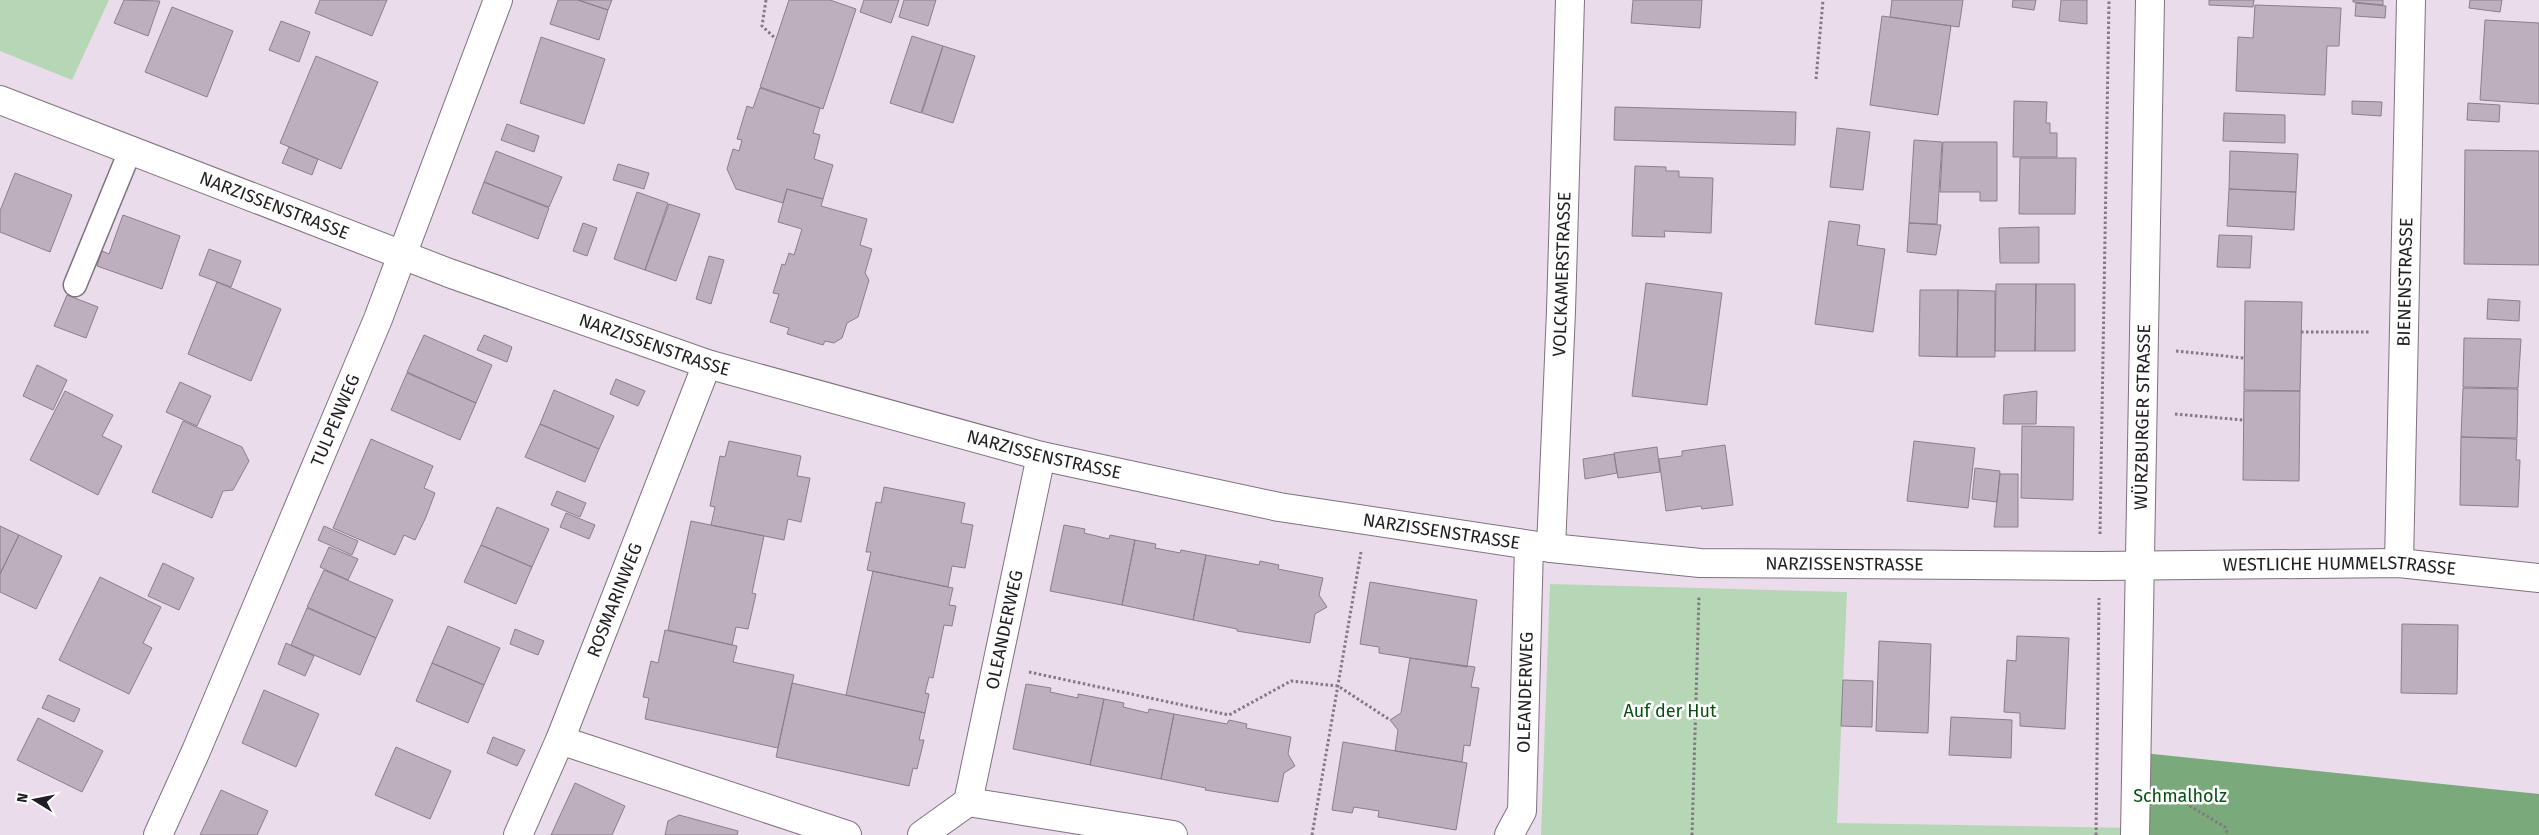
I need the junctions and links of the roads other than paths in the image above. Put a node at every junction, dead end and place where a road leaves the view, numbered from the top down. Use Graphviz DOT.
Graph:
graph roads {
  1 [pos="498,0"];
  2 [pos="1570,0"];
  3 [pos="2150,0"];
  4 [pos="2411,0"];
  5 [pos="0,100"];
  6 [pos="130,151"];
  7 [pos="402,255"];
  8 [pos="75,286"];
  9 [pos="707,364"];
  10 [pos="1041,456"];
  11 [pos="1540,547"];
  12 [pos="2399,563"];
  13 [pos="2139,566"];
  14 [pos="2539,578"];
  15 [pos="560,740"];
  16 [pos="968,802"];
  17 [pos="1165,834"];
  18 [pos="158,835"];
  19 [pos="518,835"];
  20 [pos="848,835"];
  21 [pos="922,835"];
  22 [pos="1509,835"];
  23 [pos="2135,835"];
  1 -- 7 [label="street, TULPENWEG"];
  2 -- 11 [label="street, VOLCKAMERSTRASSE"];
  3 -- 13 [label="street, WÜRZBURGER STRASSE"];
  4 -- 12 [label="street, BIENENSTRASSE"];
  5 -- 6 [label="street, NARZISSENSTRASSE"];
  6 -- 7 [label="street, NARZISSENSTRASSE"];
  6 -- 8 [label="lane"];
  7 -- 9 [label="street, NARZISSENSTRASSE"];
  7 -- 18 [label="street, TULPENWEG"];
  9 -- 10 [label="street, NARZISSENSTRASSE"];
  9 -- 15 [label="street, ROSMARINWEG"];
  10 -- 11 [label="street, NARZISSENSTRASSE"];
  10 -- 16 [label="street, OLEANDERWEG"];
  11 -- 13 [label="street, NARZISSENSTRASSE"];
  11 -- 22 [label="street, OLEANDERWEG"];
  12 -- 13 [label="street, WESTLICHE HUMMELSTRASSE"];
  12 -- 14 [label="street, WESTLICHE HUMMELSTRASSE"];
  13 -- 23 [label="street, WÜRZBURGER STRASSE"];
  15 -- 19 [label="street, ROSMARINWEG"];
  15 -- 20 [label="street"];
  16 -- 17 [label="street"];
  16 -- 21 [label="street"];
}
